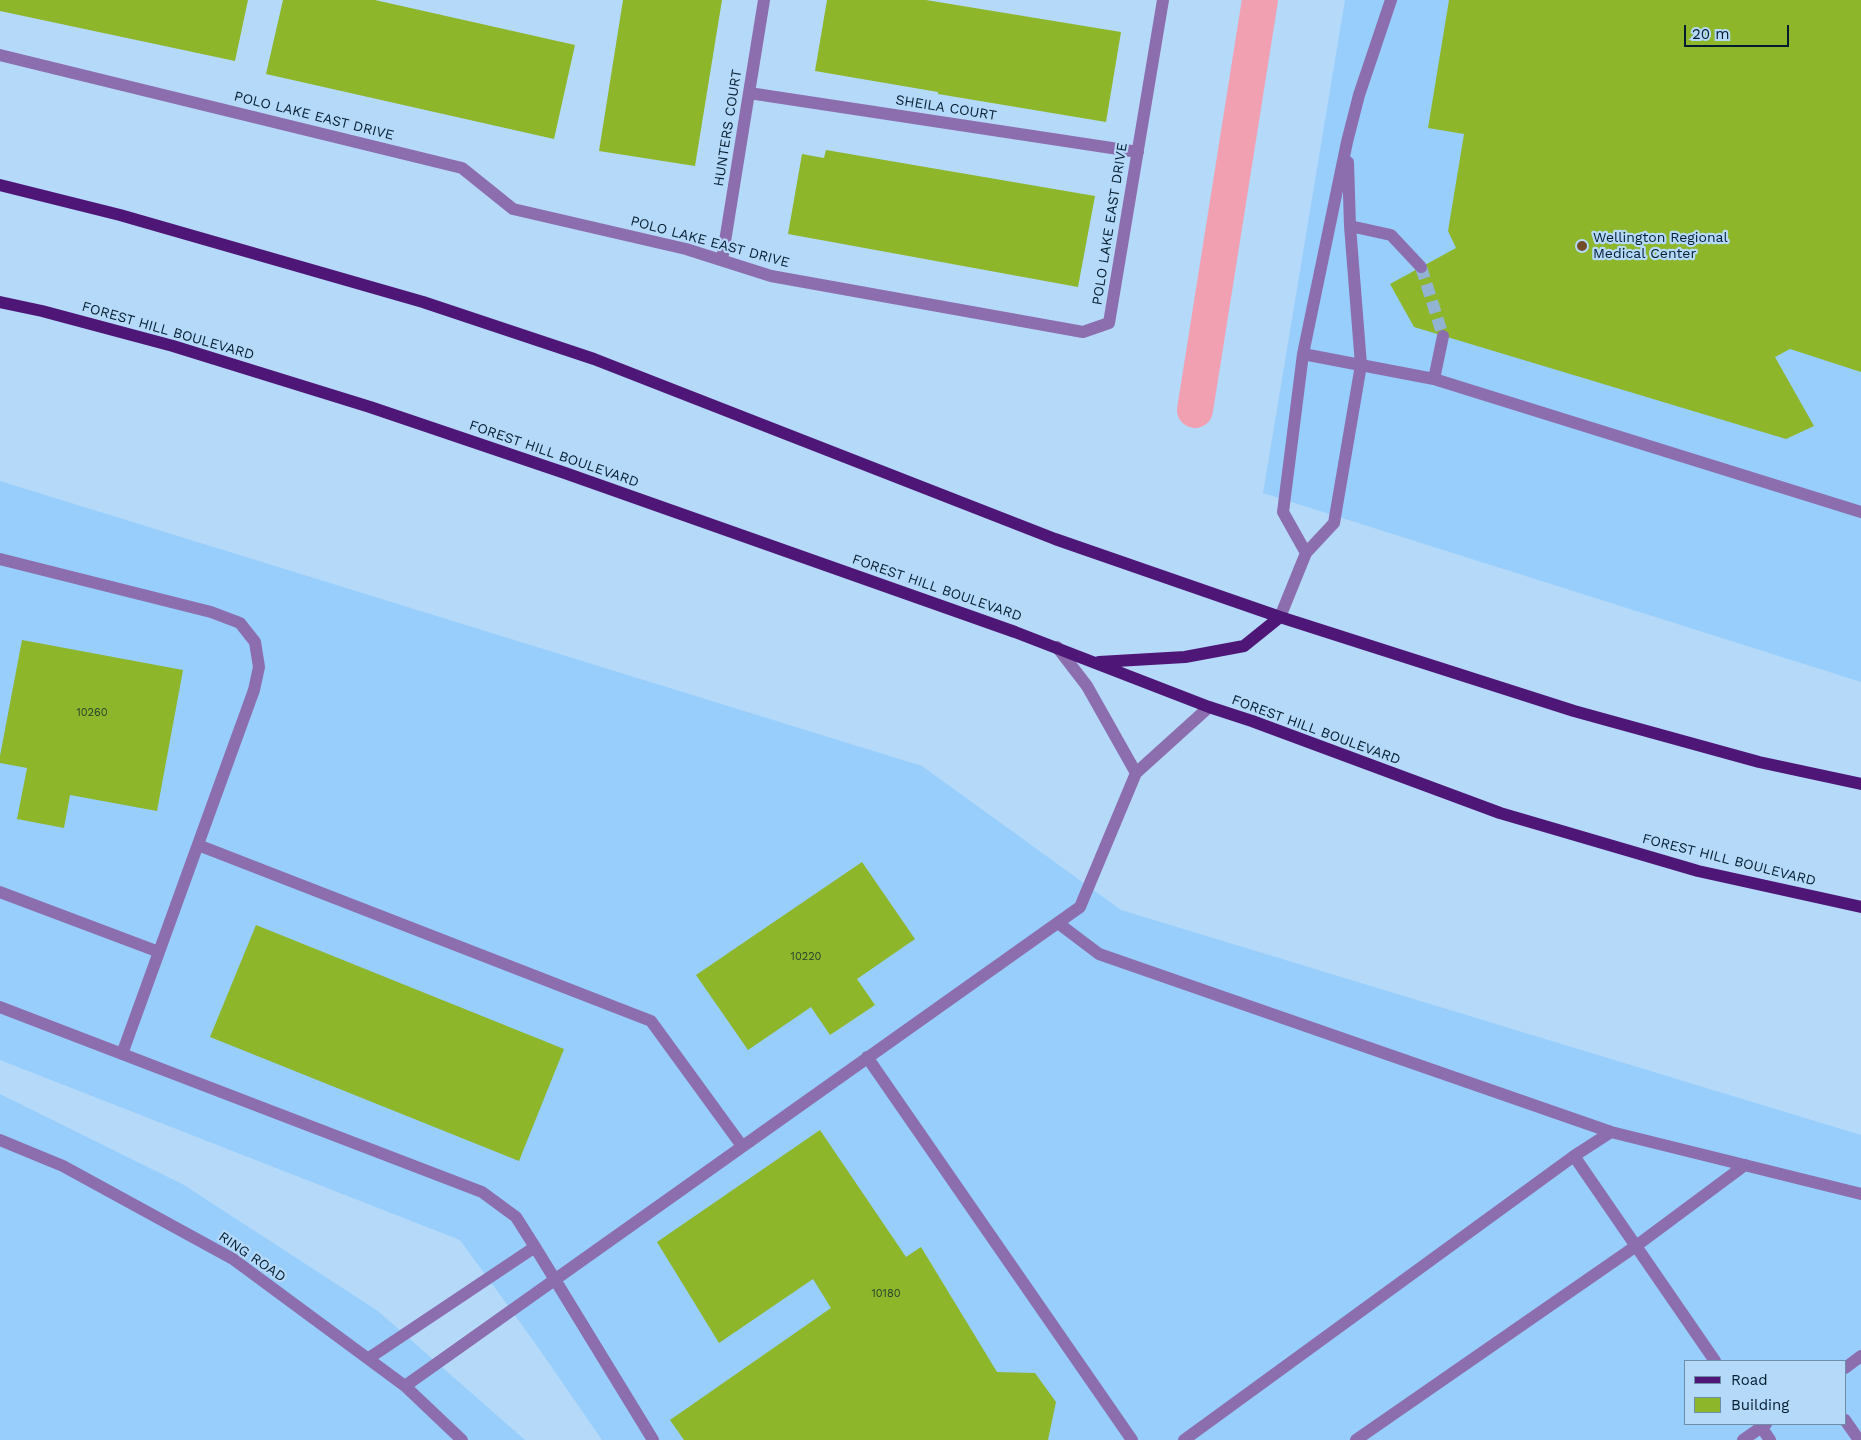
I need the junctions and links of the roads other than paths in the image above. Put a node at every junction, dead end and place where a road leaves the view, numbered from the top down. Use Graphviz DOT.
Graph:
graph roads {
  1 [pos="764,0"];
  2 [pos="1163,0"];
  3 [pos="1391,0"];
  4 [pos="0,55"];
  5 [pos="749,93"];
  6 [pos="1347,142"];
  7 [pos="1138,152"];
  8 [pos="0,185"];
  9 [pos="1350,226"];
  10 [pos="722,260"];
  11 [pos="1421,267"];
  12 [pos="0,302"];
  13 [pos="1443,336"];
  14 [pos="1303,354"];
  15 [pos="1361,365"];
  16 [pos="1434,379"];
  17 [pos="1861,512"];
  18 [pos="1306,553"];
  19 [pos="0,560"];
  20 [pos="1280,618"];
  21 [pos="1057,647"];
  22 [pos="1095,662"];
  23 [pos="1210,707"];
  24 [pos="1136,773"];
  25 [pos="1861,784"];
  26 [pos="198,845"];
  27 [pos="0,892"];
  28 [pos="1861,907"];
  29 [pos="1058,923"];
  30 [pos="159,952"];
  31 [pos="0,1007"];
  32 [pos="122,1054"];
  33 [pos="867,1057"];
  34 [pos="1611,1132"];
  35 [pos="0,1140"];
  36 [pos="742,1146"];
  37 [pos="1574,1156"];
  38 [pos="1745,1165"];
  39 [pos="1861,1194"];
  40 [pos="1636,1246"];
  41 [pos="535,1247"];
  42 [pos="554,1280"];
  43 [pos="1861,1356"];
  44 [pos="369,1358"];
  45 [pos="1714,1360"];
  46 [pos="1846,1367"];
  47 [pos="405,1386"];
  48 [pos="1846,1421"];
  49 [pos="1762,1425"];
  50 [pos="462,1440"];
  51 [pos="653,1440"];
  52 [pos="1132,1440"];
  53 [pos="1184,1440"];
  54 [pos="1356,1440"];
  55 [pos="1742,1440"];
  56 [pos="1770,1440"];
  57 [pos="1859,1440"];
  1 -- 5 [label="street, HUNTERS COURT"];
  2 -- 7 [label="street, POLO LAKE EAST DRIVE"];
  3 -- 6 [label="street"];
  4 -- 10 [label="street, POLO LAKE EAST DRIVE"];
  5 -- 7 [label="street, SHEILA COURT"];
  5 -- 10 [label="street, HUNTERS COURT"];
  6 -- 9 [label="street"];
  6 -- 14 [label="street"];
  7 -- 10 [label="street, POLO LAKE EAST DRIVE"];
  8 -- 20 [label="main road"];
  9 -- 11 [label="street"];
  9 -- 15 [label="street"];
  12 -- 21 [label="main road, FOREST HILL BOULEVARD"];
  13 -- 16 [label="street"];
  14 -- 15 [label="street"];
  14 -- 18 [label="street"];
  15 -- 16 [label="street"];
  15 -- 18 [label="street"];
  16 -- 17 [label="street"];
  18 -- 20 [label="street"];
  19 -- 26 [label="street"];
  20 -- 22 [label="main road"];
  20 -- 25 [label="main road"];
  21 -- 22 [label="main road, FOREST HILL BOULEVARD"];
  21 -- 24 [label="street"];
  22 -- 23 [label="main road, FOREST HILL BOULEVARD"];
  23 -- 24 [label="street"];
  23 -- 28 [label="main road, FOREST HILL BOULEVARD"];
  24 -- 29 [label="street"];
  26 -- 30 [label="street"];
  26 -- 36 [label="street"];
  27 -- 30 [label="street"];
  29 -- 33 [label="street"];
  29 -- 34 [label="street"];
  30 -- 32 [label="street"];
  31 -- 32 [label="street"];
  32 -- 41 [label="street"];
  33 -- 36 [label="street"];
  33 -- 52 [label="street"];
  34 -- 37 [label="street"];
  34 -- 38 [label="street"];
  35 -- 44 [label="street, RING ROAD"];
  36 -- 42 [label="street"];
  37 -- 40 [label="street"];
  37 -- 53 [label="street"];
  38 -- 39 [label="street"];
  38 -- 40 [label="street"];
  40 -- 45 [label="street"];
  40 -- 54 [label="street"];
  41 -- 42 [label="street"];
  41 -- 44 [label="street"];
  42 -- 47 [label="street"];
  42 -- 51 [label="street"];
  43 -- 46 [label="street"];
  44 -- 47 [label="street, RING ROAD"];
  47 -- 50 [label="street, RING ROAD"];
  48 -- 57 [label="street"];
  49 -- 55 [label="street"];
  49 -- 56 [label="street"];
}
